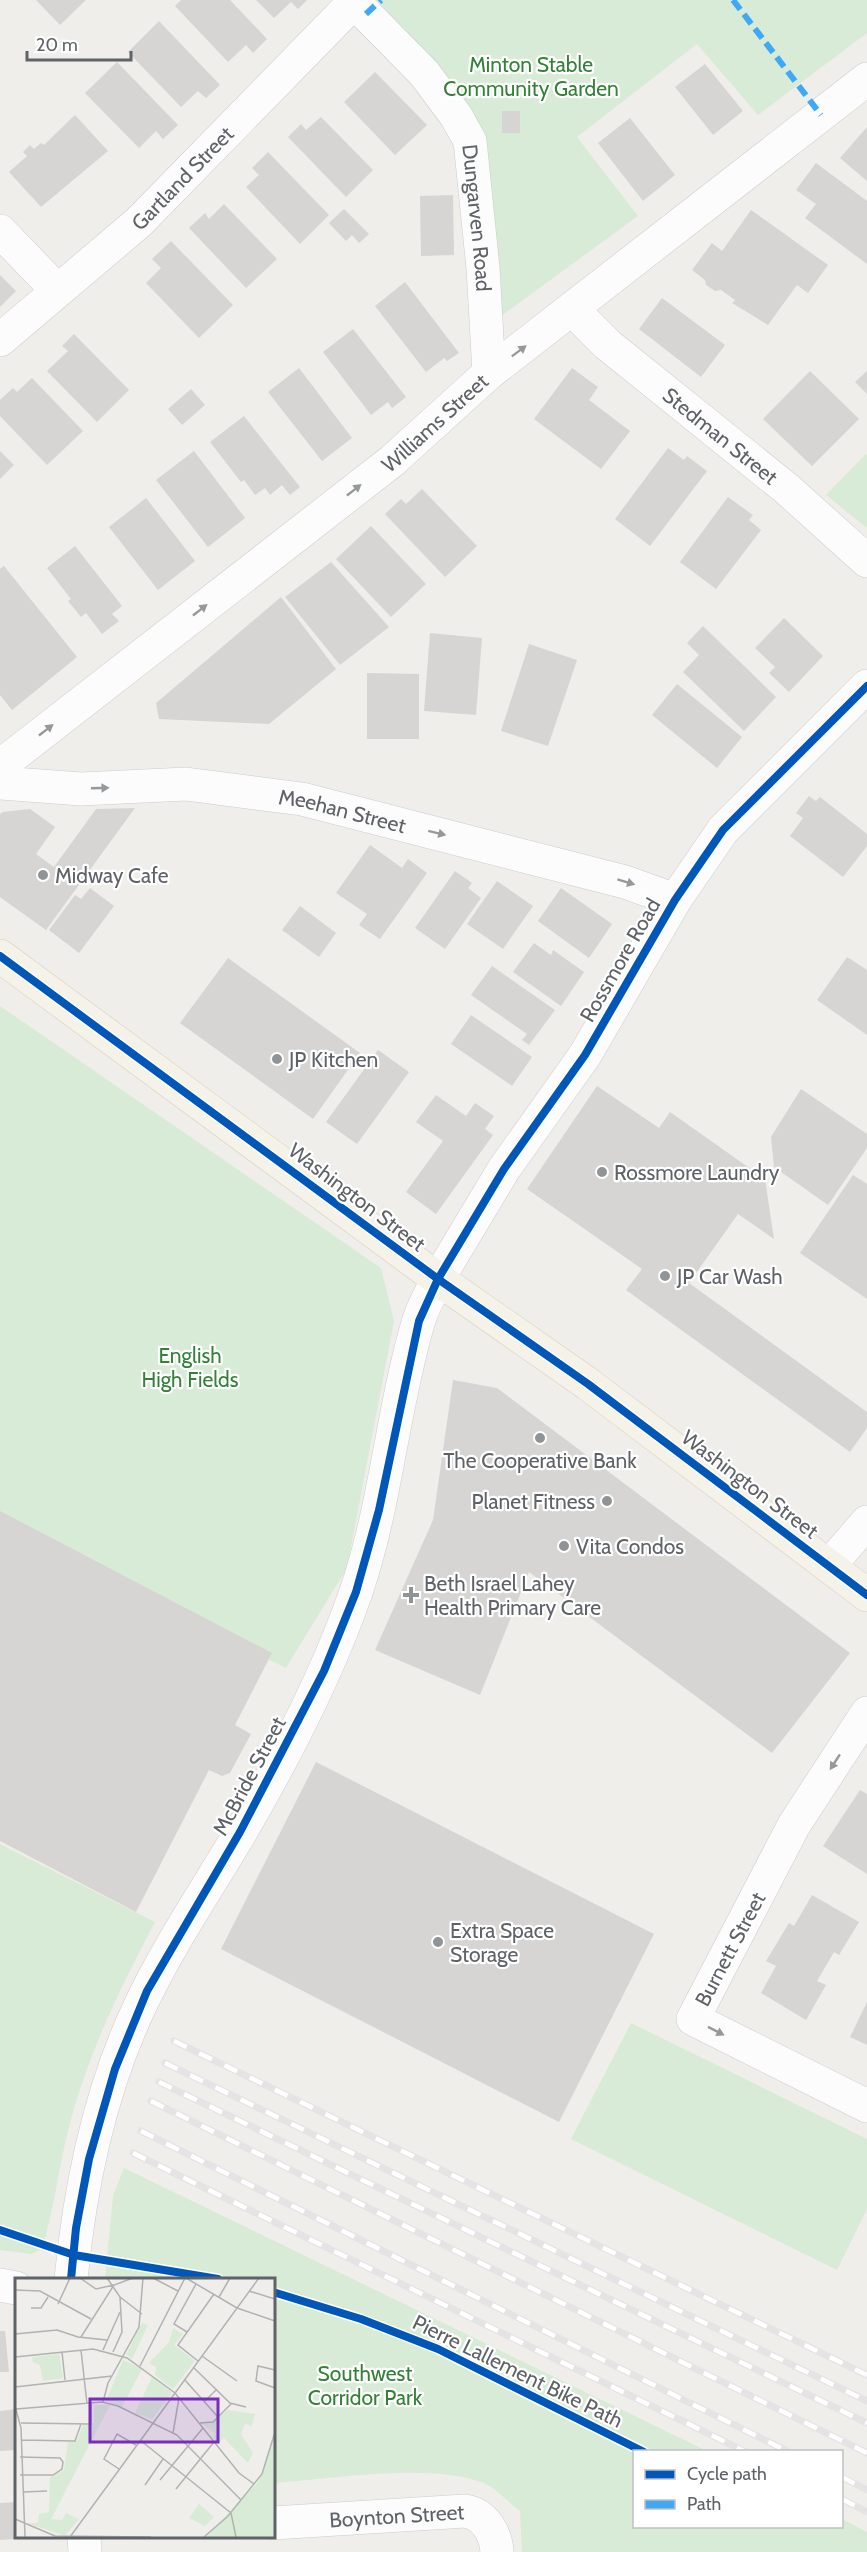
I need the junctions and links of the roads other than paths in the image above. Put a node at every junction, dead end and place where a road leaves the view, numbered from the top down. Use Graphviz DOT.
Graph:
graph roads {
  1 [pos="353,1"];
  2 [pos="865,83"];
  3 [pos="0,231"];
  4 [pos="56,289"];
  5 [pos="573,310"];
  6 [pos="0,340"];
  7 [pos="489,373"];
  8 [pos="867,561"];
  9 [pos="867,686"];
  10 [pos="0,766"];
  11 [pos="0,783"];
  12 [pos="675,900"];
  13 [pos="0,956"];
  14 [pos="438,1279"];
  15 [pos="867,1522"];
  16 [pos="829,1566"];
  17 [pos="867,1595"];
  18 [pos="867,1713"];
  19 [pos="867,2106"];
  20 [pos="71,2278"];
  21 [pos="0,2285"];
  22 [pos="15,2288"];
  23 [pos="274,2523"];
  24 [pos="497,2552"];
  1 -- 4 [label="street, Gartland Street"];
  1 -- 7 [label="street, Dungarven Road"];
  2 -- 5 [label="street, Williams Street"];
  3 -- 4 [label="street"];
  4 -- 6 [label="street, Gartland Street"];
  7 -- 5 [label="street, Williams Street, one-way"];
  5 -- 8 [label="street, Stedman Street"];
  10 -- 7 [label="street, Williams Street, one-way"];
  9 -- 12 [label="street, Rossmore Road"];
  11 -- 12 [label="street, Meehan Street, one-way"];
  12 -- 14 [label="street, Rossmore Road"];
  13 -- 14 [label="main road, Washington Street"];
  14 -- 16 [label="main road, Washington Street"];
  14 -- 20 [label="street, McBride Street"];
  15 -- 16 [label="street"];
  16 -- 17 [label="main road, Washington Street"];
  18 -- 19 [label="street, Burnett Street, one-way"];
  21 -- 22 [label="street"];
  23 -- 24 [label="street, Boynton Street"];
}
